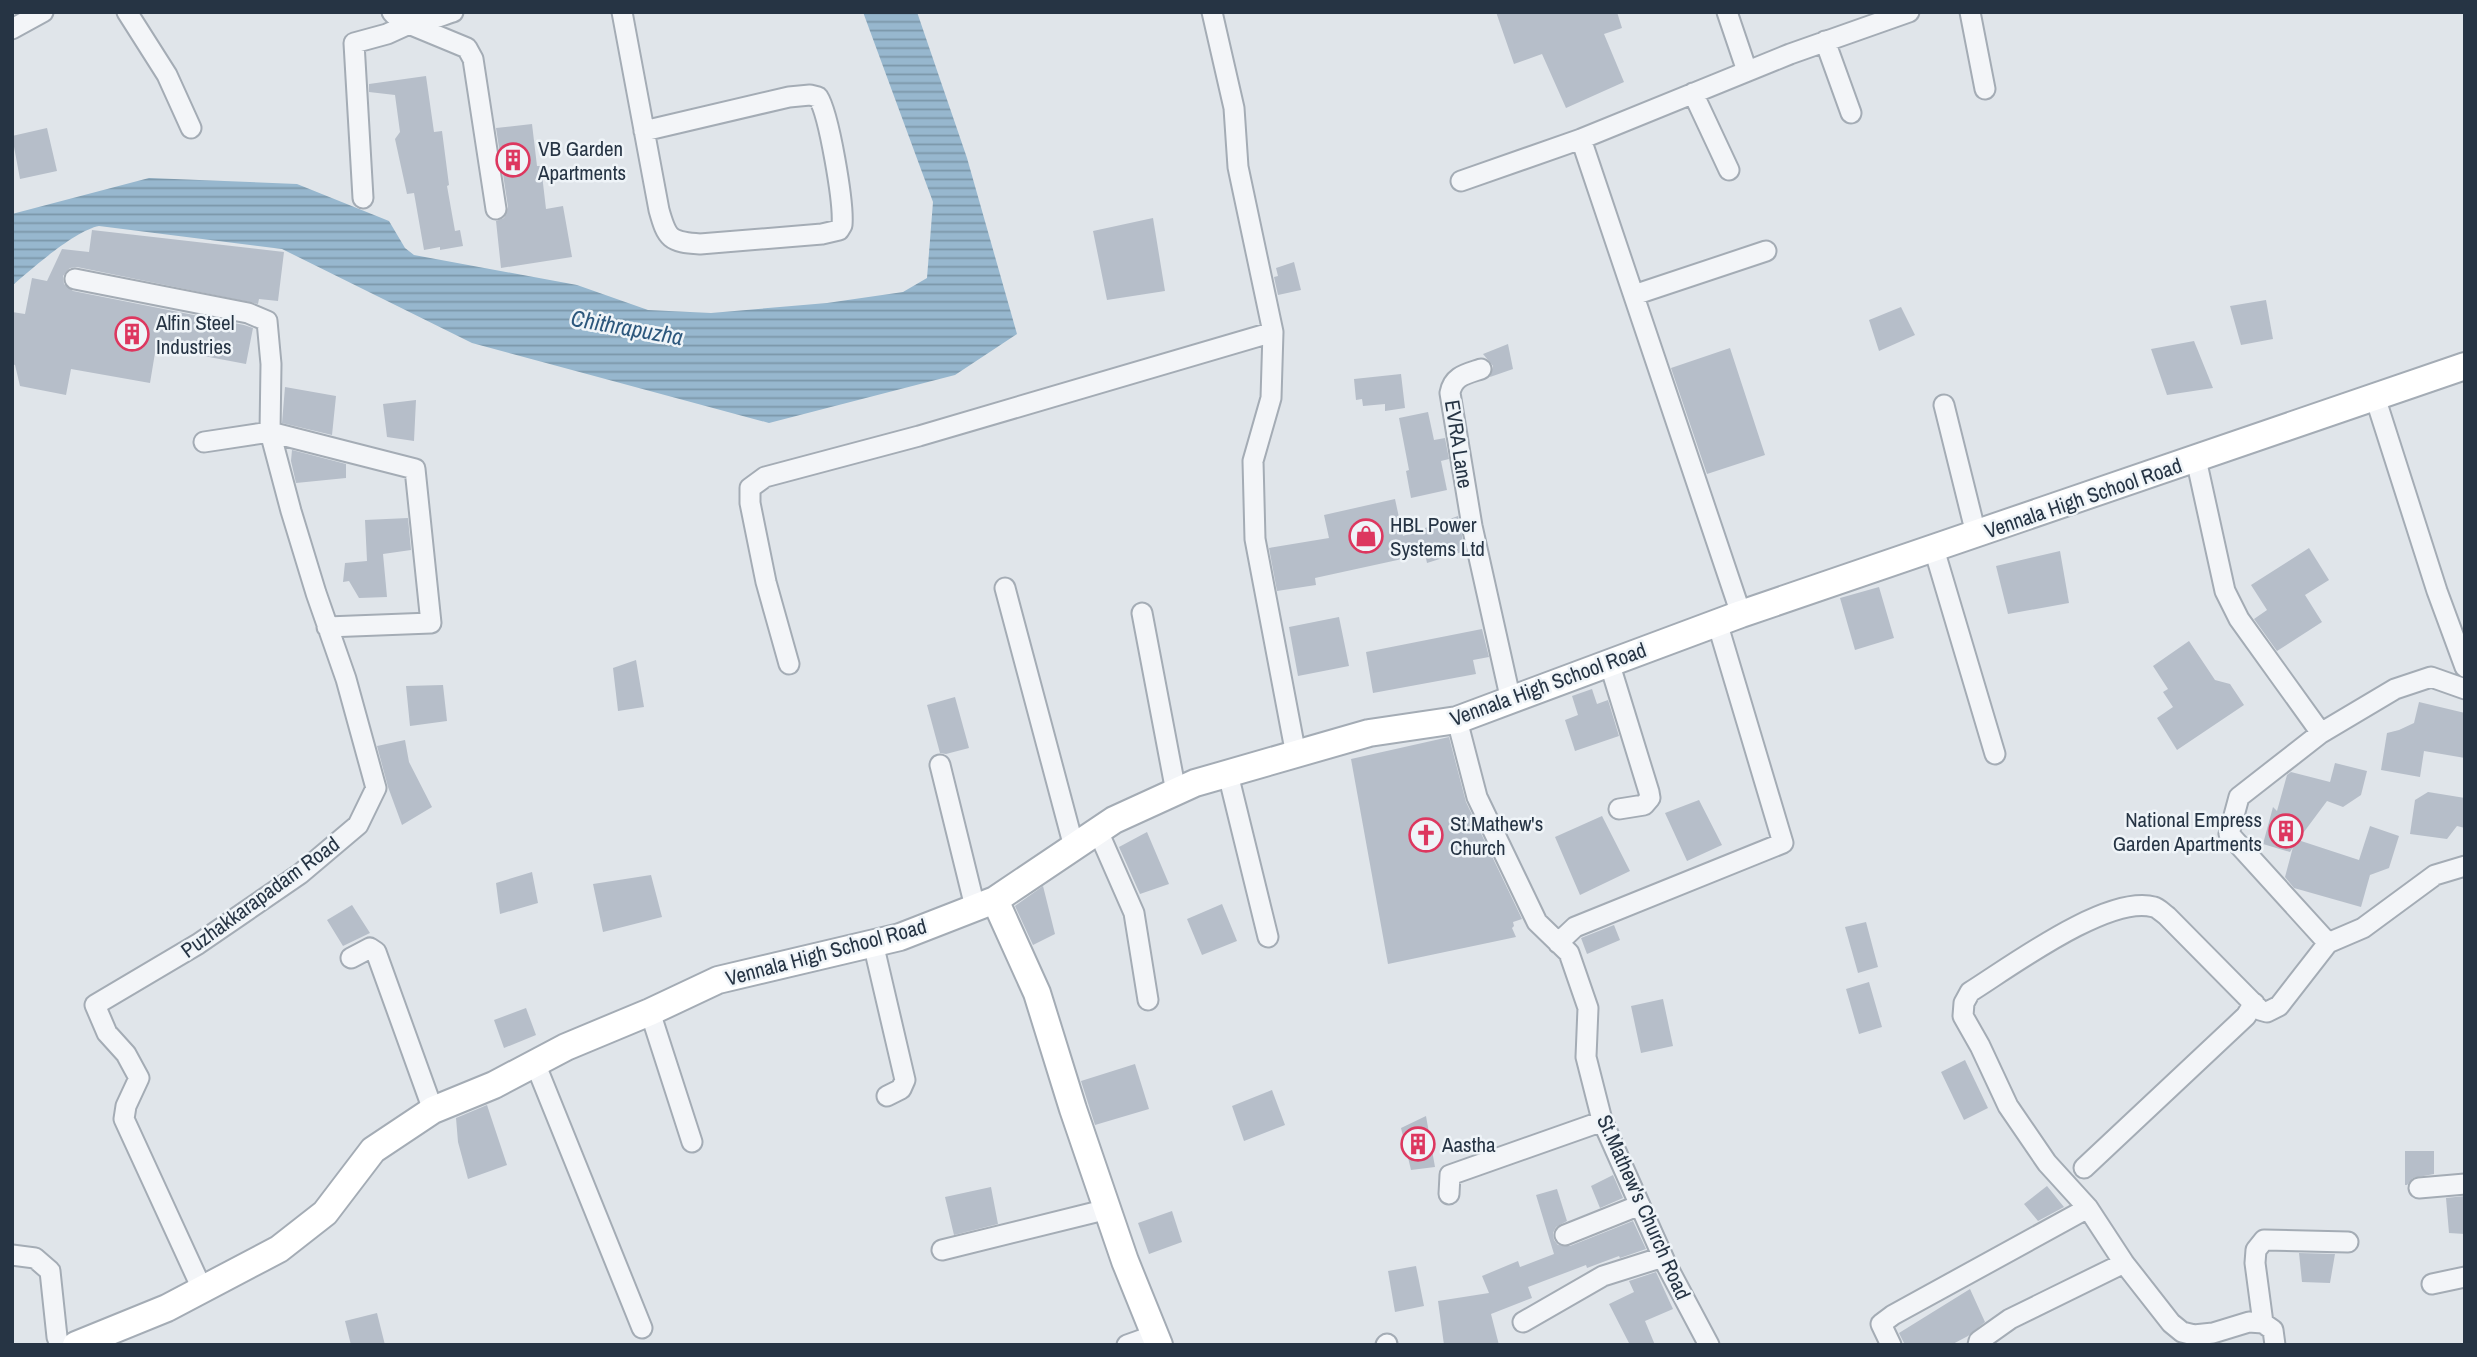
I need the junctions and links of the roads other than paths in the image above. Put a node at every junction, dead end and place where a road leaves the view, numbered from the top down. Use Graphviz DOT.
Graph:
graph roads {
  1 [pos="43,12"];
  2 [pos="127,12"];
  3 [pos="392,12"];
  4 [pos="453,12"];
  5 [pos="622,12"];
  6 [pos="1212,12"];
  7 [pos="1727,12"];
  8 [pos="1909,12"];
  9 [pos="1970,12"];
  10 [pos="409,23"];
  11 [pos="12,29"];
  12 [pos="1825,41"];
  13 [pos="1747,71"];
  14 [pos="1985,89"];
  15 [pos="1693,93"];
  16 [pos="1851,113"];
  17 [pos="191,128"];
  18 [pos="644,131"];
  19 [pos="1581,139"];
  20 [pos="1729,170"];
  21 [pos="1461,181"];
  22 [pos="363,198"];
  23 [pos="496,209"];
  24 [pos="1766,251"];
  25 [pos="75,279"];
  26 [pos="1634,295"];
  27 [pos="1273,332"];
  28 [pos="2465,366"];
  29 [pos="1481,369"];
  30 [pos="2375,397"];
  31 [pos="1944,405"];
  32 [pos="270,432"];
  33 [pos="204,442"];
  34 [pos="2196,459"];
  35 [pos="1976,534"];
  36 [pos="1934,549"];
  37 [pos="1005,588"];
  38 [pos="1142,613"];
  39 [pos="1729,618"];
  40 [pos="327,627"];
  41 [pos="1609,662"];
  42 [pos="789,664"];
  43 [pos="2465,667"];
  44 [pos="2465,689"];
  45 [pos="1510,701"];
  46 [pos="1457,720"];
  47 [pos="2321,733"];
  48 [pos="1995,754"];
  49 [pos="1296,755"];
  50 [pos="940,765"];
  51 [pos="1228,774"];
  52 [pos="1176,792"];
  53 [pos="1619,809"];
  54 [pos="1098,831"];
  55 [pos="1074,847"];
  56 [pos="2465,866"];
  57 [pos="985,903"];
  58 [pos="1268,937"];
  59 [pos="873,943"];
  60 [pos="1558,943"];
  61 [pos="2328,943"];
  62 [pos="351,958"];
  63 [pos="1148,1000"];
  64 [pos="2254,1003"];
  65 [pos="650,1012"];
  66 [pos="535,1063"];
  67 [pos="887,1096"];
  68 [pos="433,1110"];
  69 [pos="1603,1121"];
  70 [pos="692,1142"];
  71 [pos="2084,1168"];
  72 [pos="2465,1184"];
  73 [pos="2419,1188"];
  74 [pos="1449,1194"];
  75 [pos="1640,1205"];
  76 [pos="2088,1208"];
  77 [pos="1108,1209"];
  78 [pos="1565,1235"];
  79 [pos="2348,1242"];
  80 [pos="942,1250"];
  81 [pos="12,1255"];
  82 [pos="1663,1257"];
  83 [pos="2124,1263"];
  84 [pos="2465,1277"];
  85 [pos="2432,1284"];
  86 [pos="203,1291"];
  87 [pos="1523,1322"];
  88 [pos="2263,1323"];
  89 [pos="642,1328"];
  90 [pos="1157,1340"];
  91 [pos="60,1345"];
  92 [pos="76,1345"];
  93 [pos="1127,1345"];
  94 [pos="1709,1345"];
  95 [pos="1891,1345"];
  96 [pos="1978,1345"];
  97 [pos="2275,1345"];
  1 -- 11 [label="street"];
  2 -- 17 [label="street"];
  3 -- 10 [label="street"];
  4 -- 10 [label="street"];
  5 -- 18 [label="street"];
  6 -- 27 [label="street"];
  7 -- 13 [label="street"];
  8 -- 12 [label="street"];
  9 -- 14 [label="street"];
  10 -- 22 [label="street"];
  10 -- 23 [label="street"];
  12 -- 13 [label="street"];
  12 -- 16 [label="street"];
  13 -- 15 [label="street"];
  15 -- 19 [label="street"];
  15 -- 20 [label="street"];
  18 -- 18 [label="street"];
  19 -- 21 [label="street"];
  19 -- 26 [label="street"];
  24 -- 26 [label="street"];
  25 -- 32 [label="street, Puzhakkarapadam Road"];
  26 -- 39 [label="street"];
  27 -- 42 [label="street"];
  27 -- 49 [label="street"];
  28 -- 30 [label="main road, Vennala High School Road"];
  29 -- 45 [label="street, EVRA Lane"];
  30 -- 34 [label="main road, Vennala High School Road"];
  30 -- 43 [label="street"];
  31 -- 35 [label="street"];
  32 -- 33 [label="street"];
  32 -- 40 [label="street, Puzhakkarapadam Road"];
  32 -- 40 [label="street"];
  34 -- 35 [label="main road, Vennala High School Road"];
  34 -- 47 [label="street"];
  35 -- 36 [label="main road, Vennala High School Road"];
  36 -- 39 [label="main road, Vennala High School Road"];
  36 -- 48 [label="street"];
  37 -- 55 [label="street"];
  38 -- 52 [label="street"];
  39 -- 41 [label="main road, Vennala High School Road"];
  39 -- 60 [label="street"];
  40 -- 86 [label="street, Puzhakkarapadam Road"];
  41 -- 45 [label="main road, Vennala High School Road"];
  41 -- 53 [label="street"];
  44 -- 47 [label="street"];
  45 -- 46 [label="main road, Vennala High School Road"];
  46 -- 49 [label="main road, Vennala High School Road"];
  46 -- 60 [label="street, St.Mathew's Church Road"];
  47 -- 61 [label="street"];
  49 -- 51 [label="main road, Vennala High School Road"];
  50 -- 57 [label="street"];
  51 -- 52 [label="main road, Vennala High School Road"];
  51 -- 58 [label="street"];
  52 -- 54 [label="main road, Vennala High School Road"];
  54 -- 55 [label="main road, Vennala High School Road"];
  54 -- 63 [label="street"];
  55 -- 57 [label="main road, Vennala High School Road"];
  56 -- 61 [label="street"];
  57 -- 59 [label="main road, Vennala High School Road"];
  57 -- 77 [label="main road"];
  59 -- 65 [label="main road, Vennala High School Road"];
  59 -- 67 [label="street"];
  60 -- 69 [label="street, St.Mathew's Church Road"];
  61 -- 64 [label="street"];
  62 -- 68 [label="street"];
  64 -- 71 [label="street"];
  64 -- 76 [label="street"];
  65 -- 66 [label="main road, Vennala High School Road"];
  65 -- 70 [label="street"];
  66 -- 68 [label="main road, Vennala High School Road"];
  66 -- 89 [label="street"];
  68 -- 86 [label="main road, Vennala High School Road"];
  69 -- 74 [label="street"];
  69 -- 75 [label="street, St.Mathew's Church Road"];
  72 -- 73 [label="street"];
  75 -- 78 [label="street"];
  75 -- 82 [label="street, St.Mathew's Church Road"];
  76 -- 83 [label="street"];
  76 -- 95 [label="street"];
  77 -- 80 [label="street"];
  77 -- 90 [label="main road"];
  79 -- 88 [label="street"];
  81 -- 91 [label="street"];
  82 -- 87 [label="street"];
  82 -- 94 [label="street, St.Mathew's Church Road"];
  83 -- 88 [label="street"];
  83 -- 96 [label="street"];
  84 -- 85 [label="street"];
  86 -- 92 [label="main road, Vennala High School Road"];
  88 -- 97 [label="street"];
  90 -- 93 [label="street"];
}
